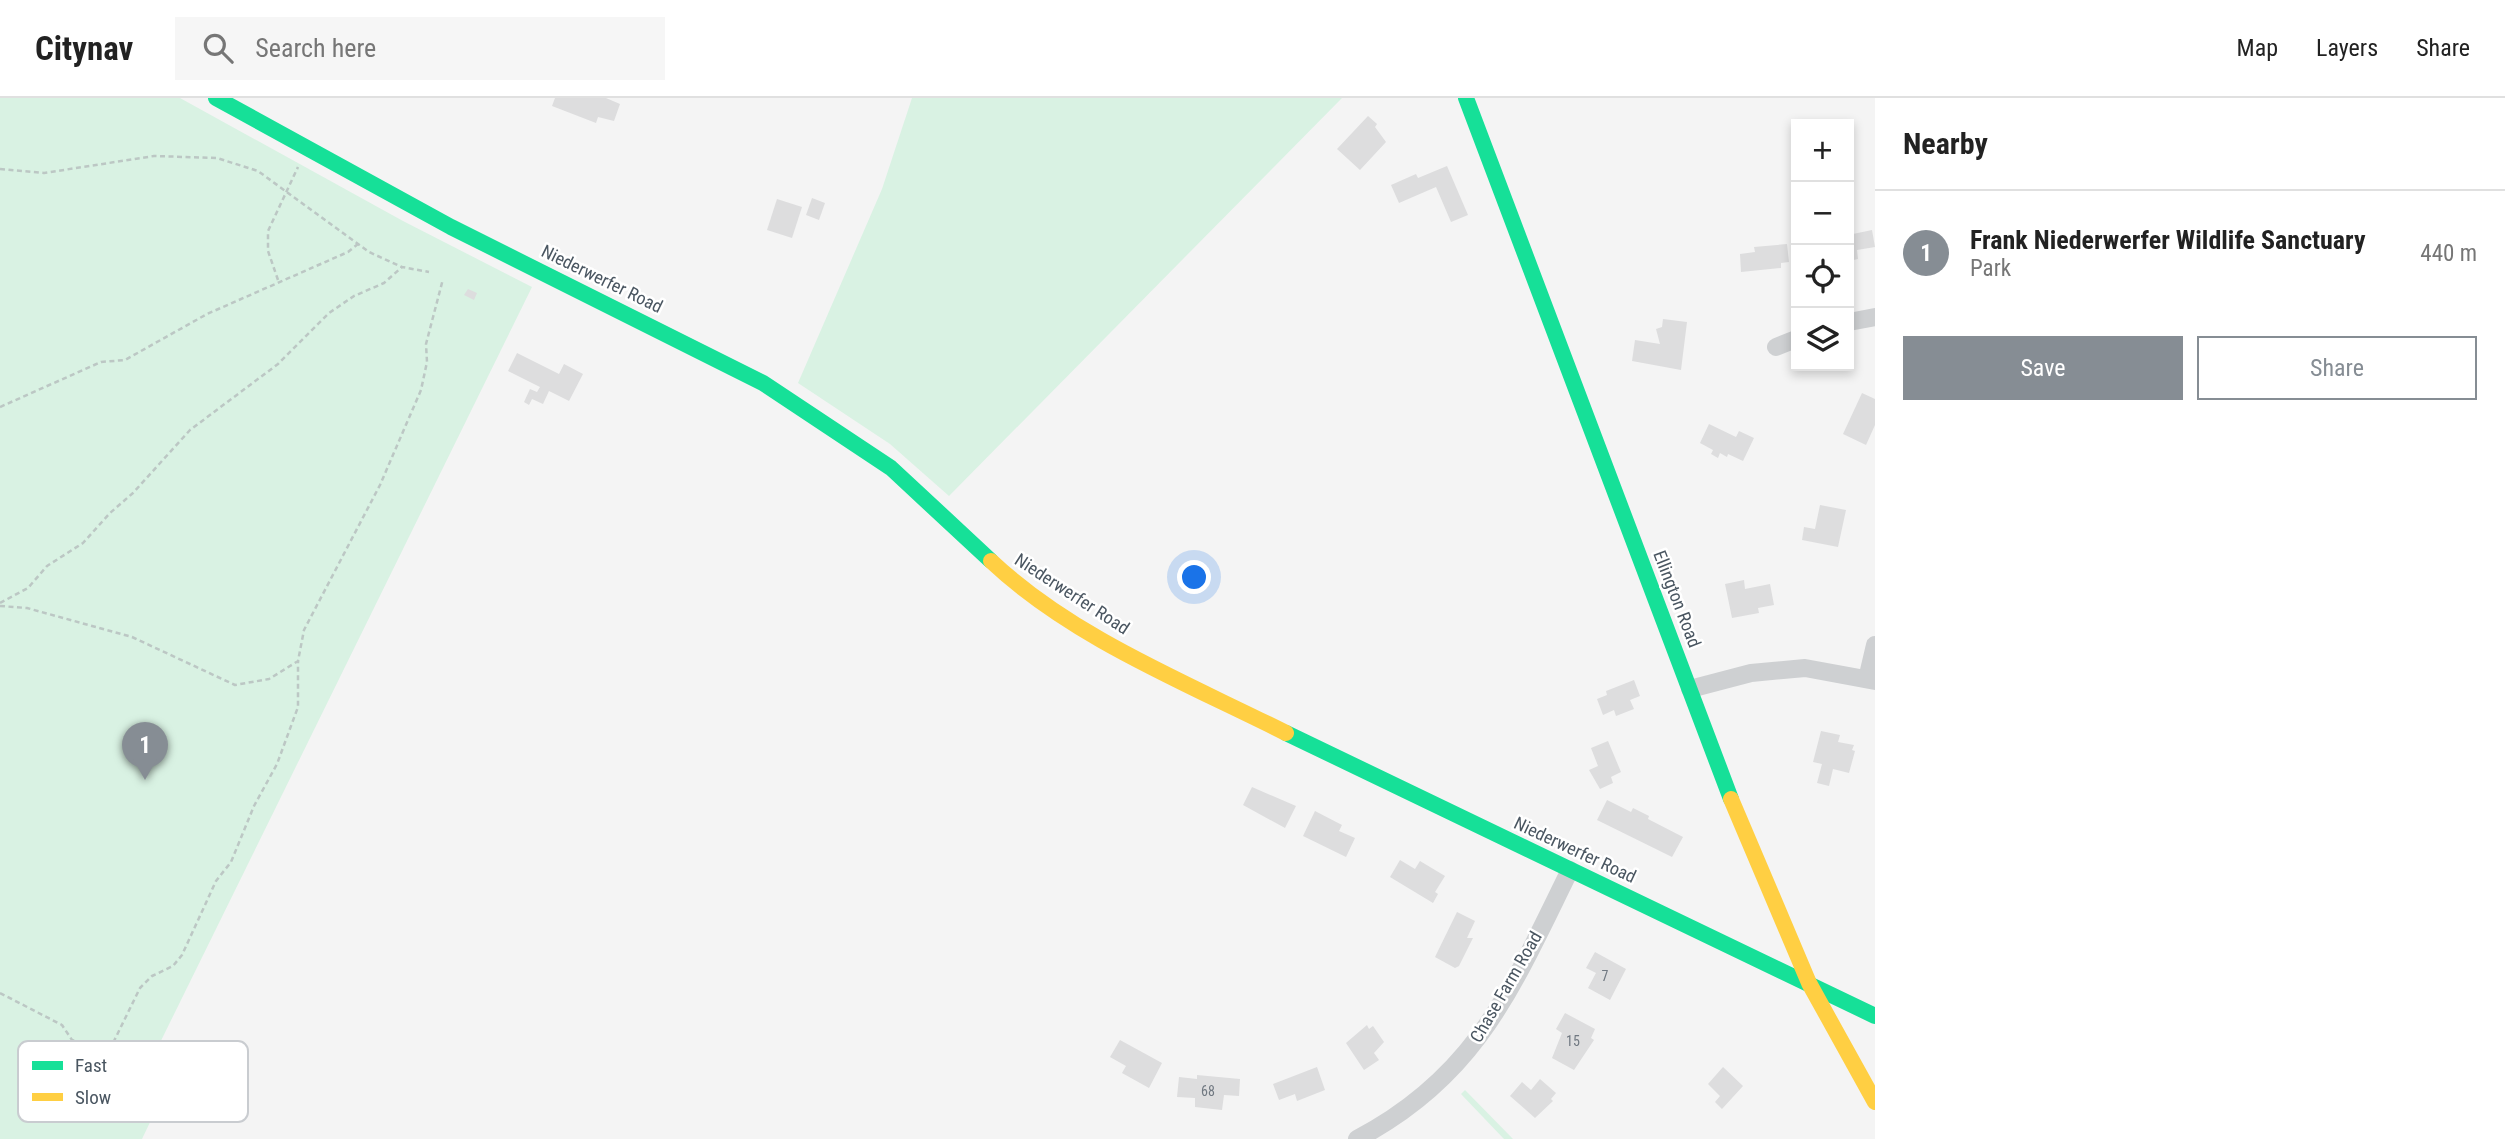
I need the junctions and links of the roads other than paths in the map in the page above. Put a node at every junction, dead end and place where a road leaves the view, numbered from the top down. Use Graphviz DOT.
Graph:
graph roads {
  1 [pos="216,98"];
  2 [pos="1466,98"];
  3 [pos="1875,317"];
  4 [pos="1854,321"];
  5 [pos="1791,342"];
  6 [pos="1776,346"];
  7 [pos="1875,645"];
  8 [pos="1871,680"];
  9 [pos="1690,689"];
  10 [pos="1570,870"];
  11 [pos="1809,983"];
  12 [pos="1875,1016"];
  13 [pos="1875,1102"];
  14 [pos="1357,1139"];
  1 -- 10 [label="street, Niederwerfer Road"];
  2 -- 9 [label="street, Ellington Road"];
  3 -- 4 [label="street"];
  5 -- 6 [label="street"];
  7 -- 8 [label="street"];
  8 -- 9 [label="street"];
  9 -- 11 [label="street, Ellington Road"];
  10 -- 11 [label="street, Niederwerfer Road"];
  10 -- 14 [label="street, Chase Farm Road"];
  11 -- 12 [label="street, Niederwerfer Road"];
  11 -- 13 [label="street, Ellington Road"];
}
